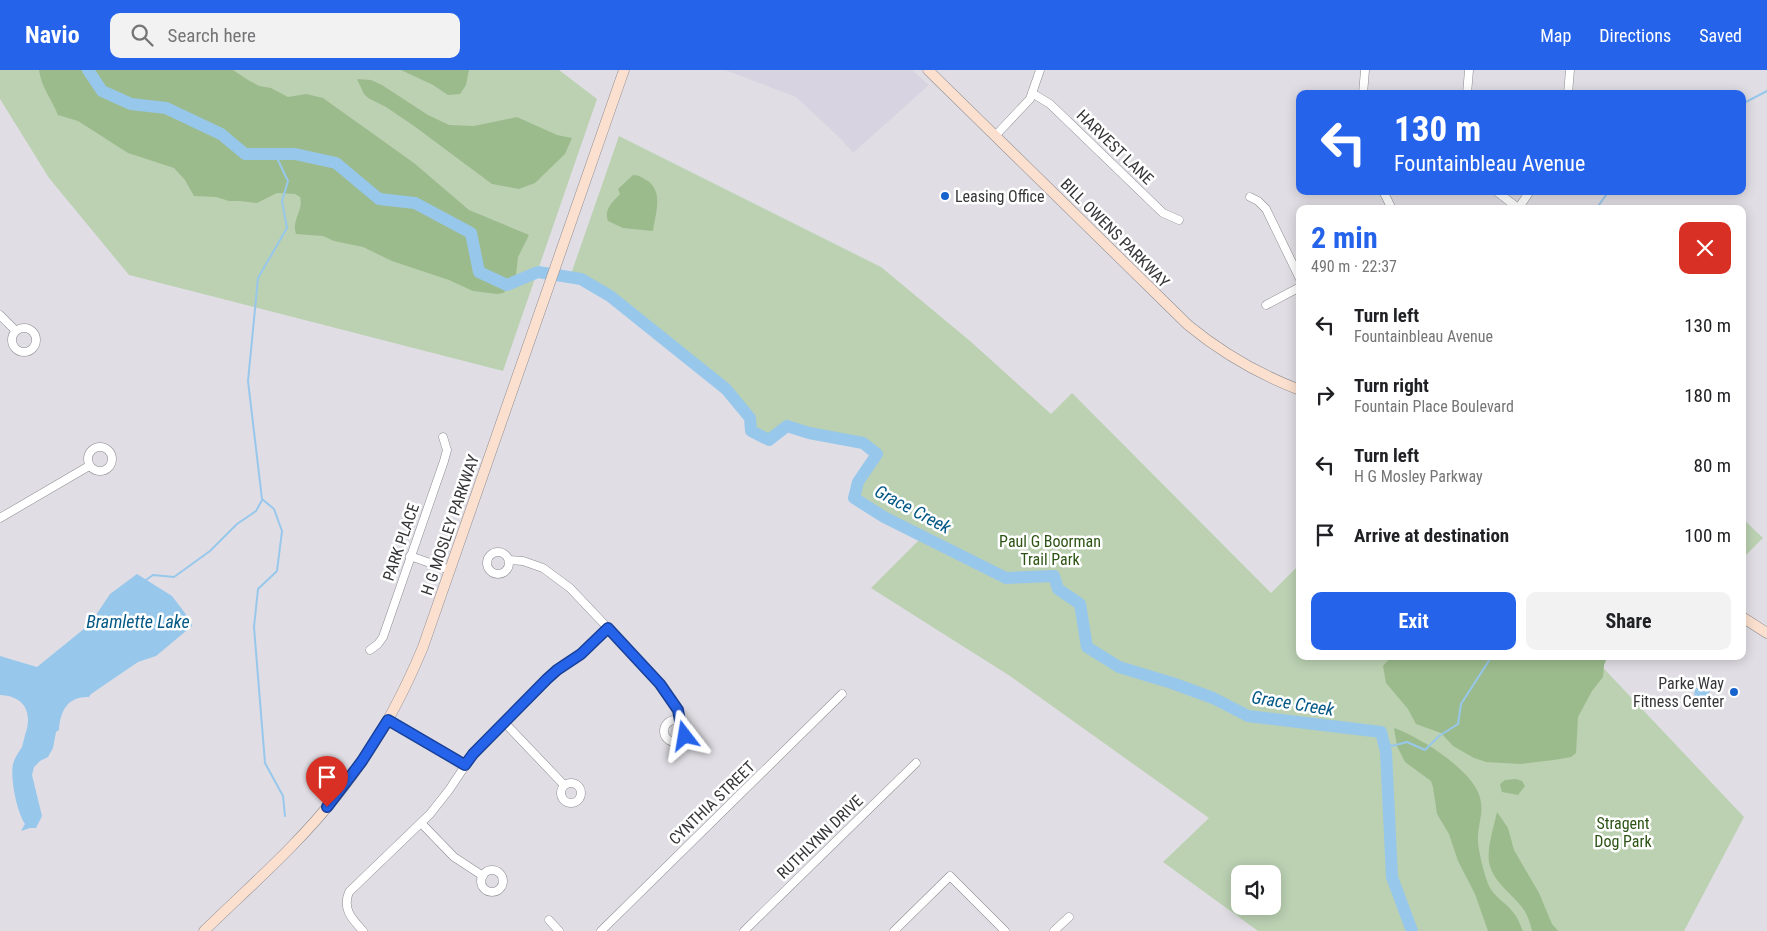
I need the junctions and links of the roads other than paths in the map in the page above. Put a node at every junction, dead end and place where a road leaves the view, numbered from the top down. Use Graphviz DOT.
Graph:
graph roads {
  1 [pos="624,70"];
  2 [pos="928,70"];
  3 [pos="1040,70"];
  4 [pos="1365,70"];
  5 [pos="1469,70"];
  6 [pos="1570,70"];
  7 [pos="1363,90"];
  8 [pos="1466,90"];
  9 [pos="1568,90"];
  10 [pos="1032,92"];
  11 [pos="995,136"];
  12 [pos="1501,195"];
  13 [pos="1250,197"];
  14 [pos="1514,205"];
  15 [pos="1179,220"];
  16 [pos="1296,271"];
  17 [pos="1296,289"];
  18 [pos="1266,304"];
  19 [pos="0,315"];
  20 [pos="16,331"];
  21 [pos="1296,388"];
  22 [pos="443,437"];
  23 [pos="89,466"];
  24 [pos="0,518"];
  25 [pos="410,556"];
  26 [pos="509,560"];
  27 [pos="450,570"];
  28 [pos="1746,620"];
  29 [pos="608,628"];
  30 [pos="1767,633"];
  31 [pos="370,650"];
  32 [pos="842,694"];
  33 [pos="388,720"];
  34 [pos="680,721"];
  35 [pos="504,722"];
  36 [pos="916,763"];
  37 [pos="465,765"];
  38 [pos="564,785"];
  39 [pos="421,823"];
  40 [pos="483,876"];
  41 [pos="1068,917"];
  42 [pos="549,920"];
  43 [pos="204,931"];
  44 [pos="363,931"];
  45 [pos="559,931"];
  46 [pos="601,931"];
  47 [pos="744,931"];
  48 [pos="894,931"];
  49 [pos="1006,931"];
  50 [pos="1054,931"];
  1 -- 27 [label="main road, H G MOSLEY PARKWAY"];
  2 -- 11 [label="main road, BILL OWENS PARKWAY"];
  3 -- 10 [label="street"];
  4 -- 7 [label="street"];
  5 -- 8 [label="street"];
  6 -- 9 [label="street"];
  10 -- 11 [label="street"];
  10 -- 15 [label="street, HARVEST LANE"];
  11 -- 21 [label="main road, BILL OWENS PARKWAY"];
  12 -- 14 [label="street"];
  13 -- 16 [label="street"];
  17 -- 18 [label="street"];
  19 -- 20 [label="street"];
  22 -- 25 [label="street, PARK PLACE"];
  23 -- 24 [label="street"];
  25 -- 27 [label="street"];
  25 -- 31 [label="street, PARK PLACE"];
  26 -- 29 [label="street"];
  27 -- 33 [label="main road, H G MOSLEY PARKWAY"];
  28 -- 30 [label="main road"];
  29 -- 34 [label="street"];
  29 -- 35 [label="street"];
  32 -- 46 [label="street, CYNTHIA STREET"];
  33 -- 37 [label="street"];
  33 -- 43 [label="main road, H G MOSLEY PARKWAY"];
  35 -- 37 [label="street"];
  35 -- 38 [label="street"];
  36 -- 47 [label="street, RUTHLYNN DRIVE"];
  37 -- 39 [label="street"];
  39 -- 40 [label="street"];
  39 -- 44 [label="street"];
  41 -- 50 [label="street"];
  42 -- 45 [label="street"];
  48 -- 49 [label="street"];
}
